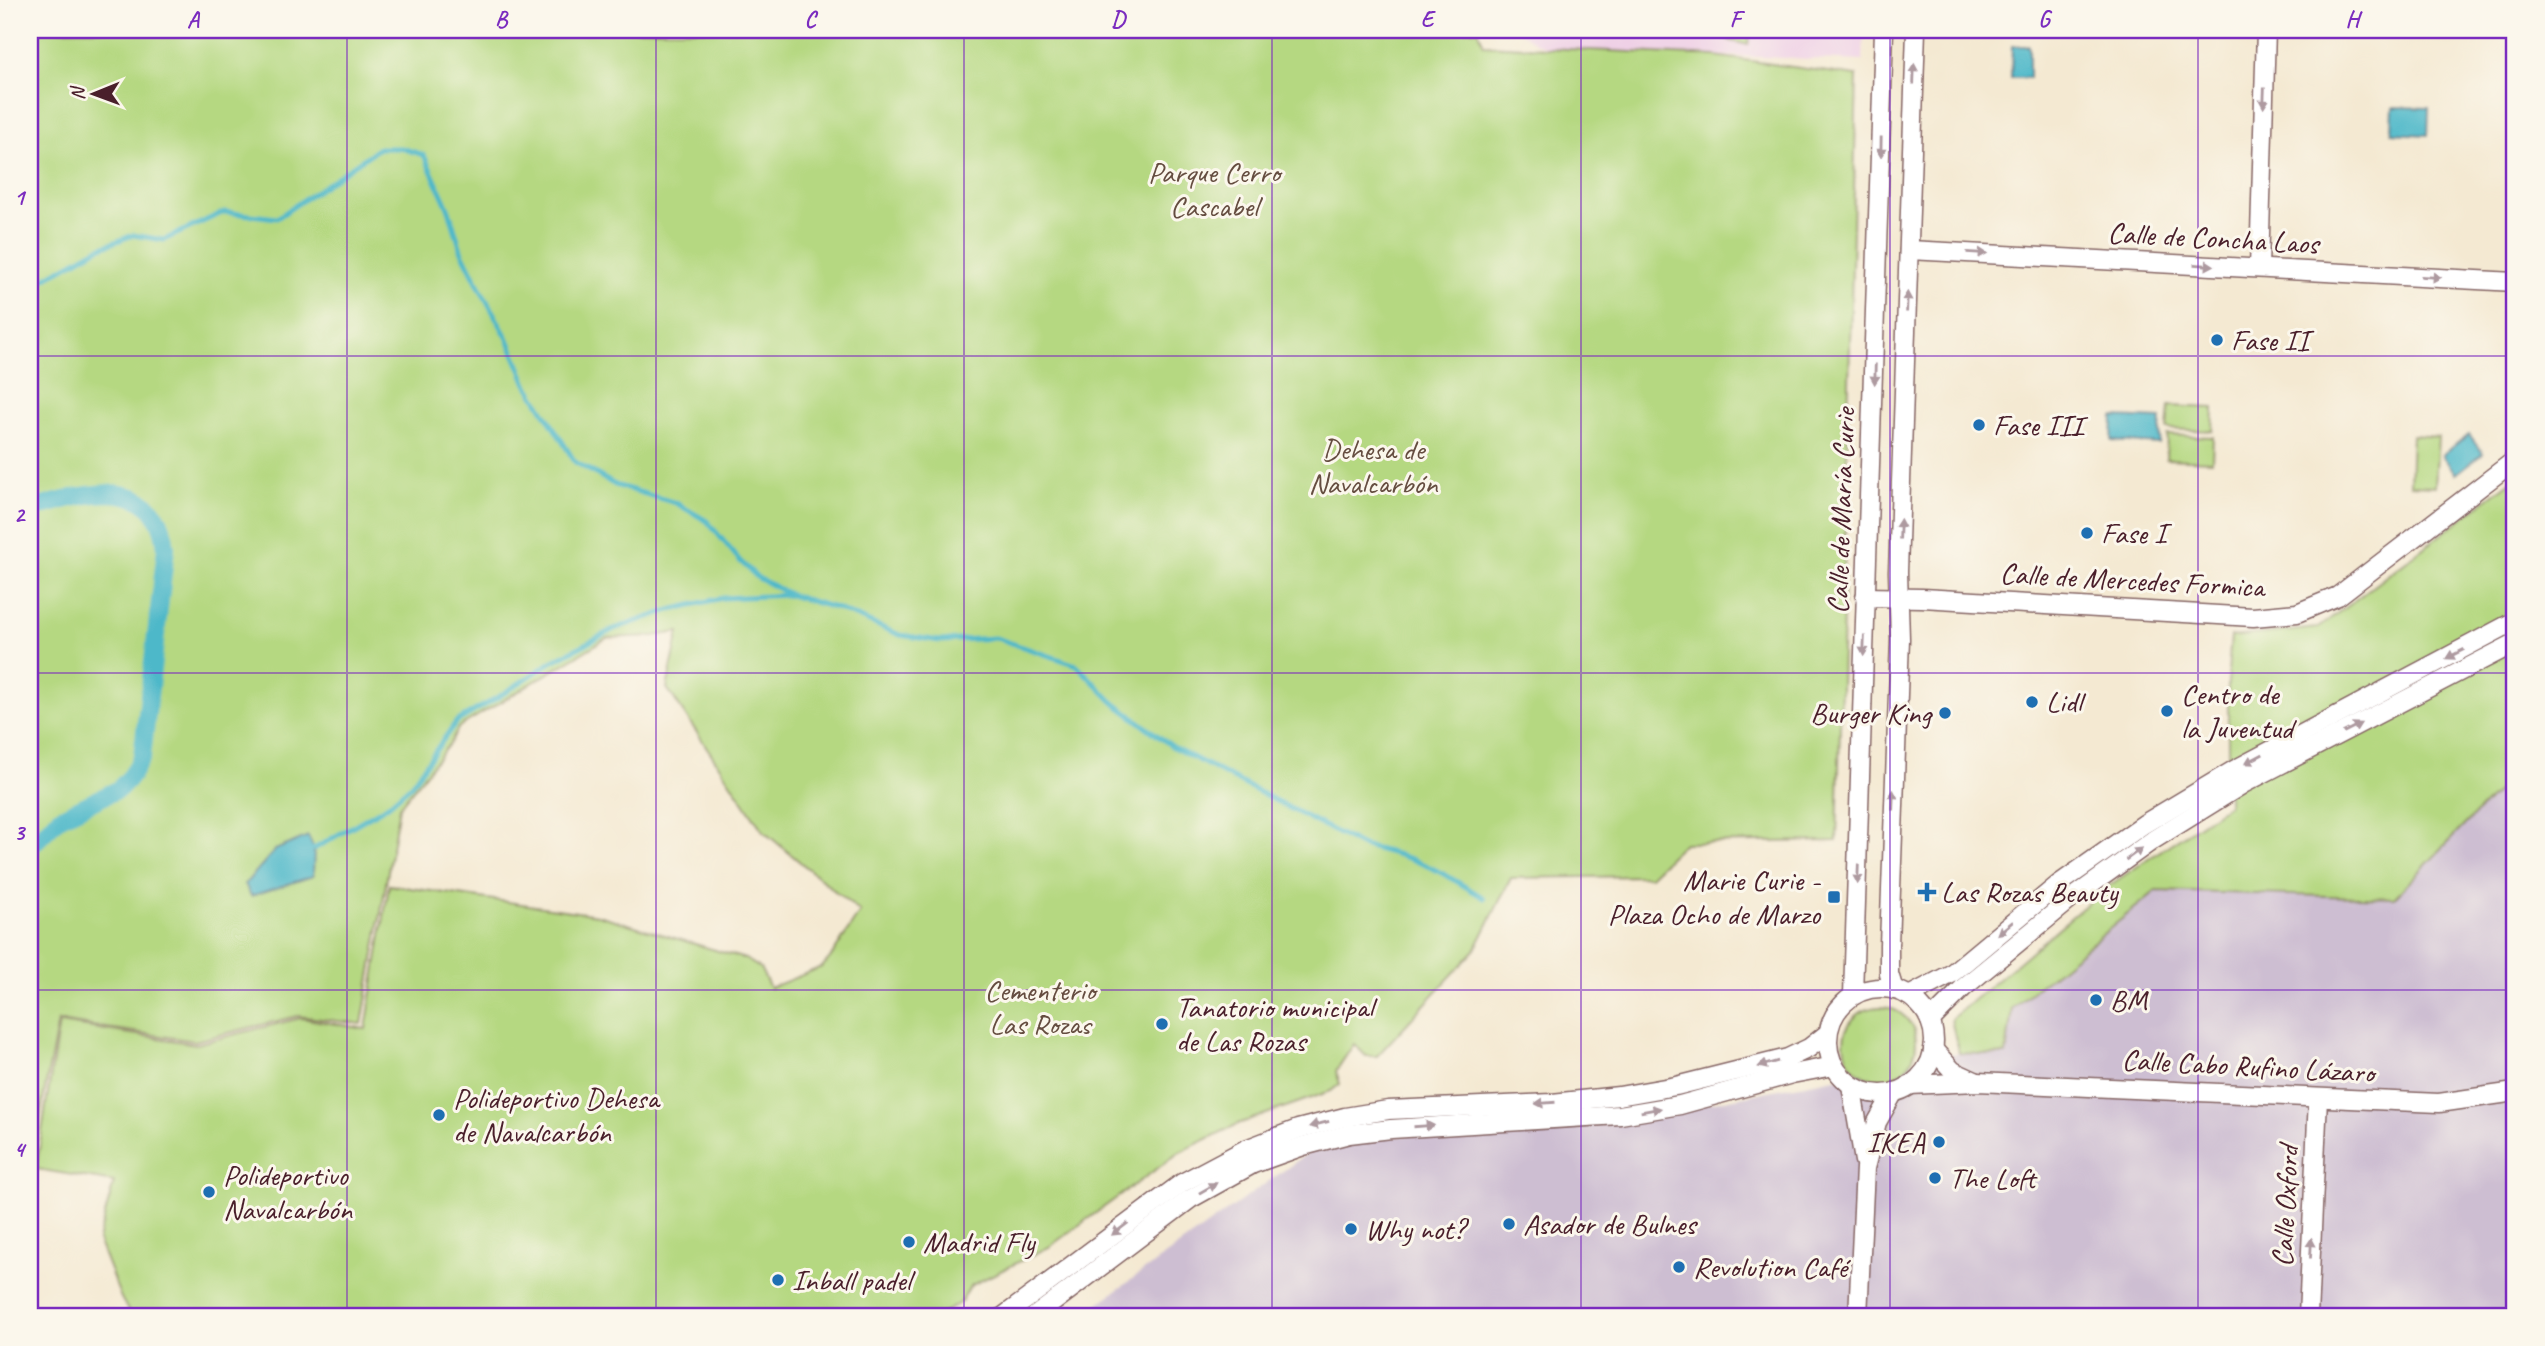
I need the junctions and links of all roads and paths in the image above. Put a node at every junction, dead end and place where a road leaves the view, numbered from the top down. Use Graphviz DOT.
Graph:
graph roads {
  1 [pos="1884,30"];
  2 [pos="1916,30"];
  3 [pos="2266,30"];
  4 [pos="1909,250"];
  5 [pos="2259,268"];
  6 [pos="2515,282"];
  7 [pos="2515,460"];
  8 [pos="1865,597"];
  9 [pos="1900,597"];
  10 [pos="2515,621"];
  11 [pos="2515,643"];
  12 [pos="1901,993"];
  13 [pos="1853,995"];
  14 [pos="1930,1021"];
  15 [pos="1828,1033"];
  16 [pos="1933,1049"];
  17 [pos="1834,1066"];
  18 [pos="1978,1083"];
  19 [pos="1851,1085"];
  20 [pos="1902,1089"];
  21 [pos="2515,1092"];
  22 [pos="2318,1098"];
  23 [pos="1865,1168"];
  24 [pos="1004,1316"];
  25 [pos="1035,1316"];
  26 [pos="1858,1316"];
  27 [pos="2308,1316"];
  1 -- 8 [label="street, Calle de María Curie, one-way"];
  4 -- 2 [label="street, Calle de María Curie, one-way"];
  3 -- 5 [label="street, one-way"];
  4 -- 5 [label="street, Calle de Concha Laos, one-way"];
  9 -- 4 [label="street, Calle de María Curie, one-way"];
  5 -- 6 [label="street, Calle de Concha Laos, one-way"];
  7 -- 9 [label="street, Calle de Mercedes Formica"];
  8 -- 9 [label="street, Calle de Mercedes Formica"];
  8 -- 13 [label="street, Calle de María Curie, one-way"];
  12 -- 9 [label="street, Calle de María Curie, one-way"];
  10 -- 12 [label="street, one-way"];
  14 -- 11 [label="street, one-way"];
  12 -- 13 [label="street"];
  12 -- 14 [label="street"];
  13 -- 15 [label="street"];
  14 -- 16 [label="street"];
  15 -- 17 [label="street"];
  15 -- 24 [label="street, one-way"];
  16 -- 18 [label="street, Calle Cabo Rufino Lázaro"];
  16 -- 20 [label="street"];
  17 -- 19 [label="street"];
  25 -- 17 [label="street, one-way"];
  18 -- 20 [label="street, Calle Cabo Rufino Lázaro"];
  18 -- 22 [label="street, Calle Cabo Rufino Lázaro"];
  19 -- 20 [label="street"];
  19 -- 23 [label="street"];
  20 -- 23 [label="street"];
  21 -- 22 [label="street, Calle Cabo Rufino Lázaro"];
  27 -- 22 [label="street, Calle Oxford, one-way"];
  23 -- 26 [label="street"];
}
